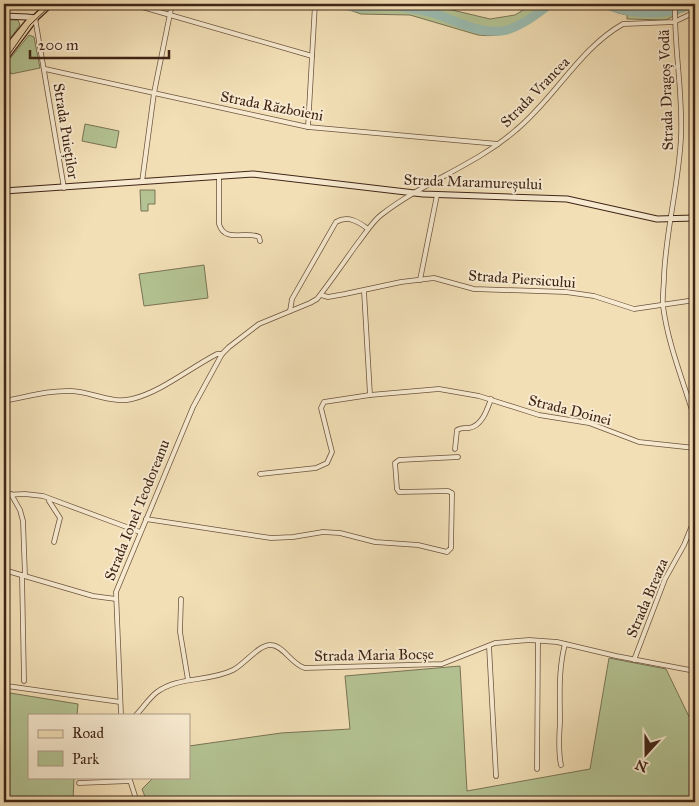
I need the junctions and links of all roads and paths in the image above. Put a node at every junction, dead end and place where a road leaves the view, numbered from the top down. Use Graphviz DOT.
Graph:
graph roads {
  1 [pos="50,4"];
  2 [pos="132,4"];
  3 [pos="172,4"];
  4 [pos="315,4"];
  5 [pos="674,5"];
  6 [pos="695,12"];
  7 [pos="170,15"];
  8 [pos="4,16"];
  9 [pos="35,18"];
  10 [pos="674,20"];
  11 [pos="4,52"];
  12 [pos="312,56"];
  13 [pos="4,59"];
  14 [pos="45,69"];
  15 [pos="154,92"];
  16 [pos="308,127"];
  17 [pos="499,144"];
  18 [pos="219,176"];
  19 [pos="142,182"];
  20 [pos="64,188"];
  21 [pos="4,191"];
  22 [pos="422,192"];
  23 [pos="407,193"];
  24 [pos="414,194"];
  25 [pos="437,195"];
  26 [pos="695,218"];
  27 [pos="669,220"];
  28 [pos="368,229"];
  29 [pos="260,241"];
  30 [pos="420,280"];
  31 [pos="364,291"];
  32 [pos="320,294"];
  33 [pos="695,300"];
  34 [pos="663,305"];
  35 [pos="290,311"];
  36 [pos="222,354"];
  37 [pos="370,395"];
  38 [pos="491,400"];
  39 [pos="4,401"];
  40 [pos="695,420"];
  41 [pos="695,448"];
  42 [pos="456,449"];
  43 [pos="458,457"];
  44 [pos="260,474"];
  45 [pos="4,494"];
  46 [pos="11,494"];
  47 [pos="50,499"];
  48 [pos="695,518"];
  49 [pos="146,519"];
  50 [pos="140,532"];
  51 [pos="54,542"];
  52 [pos="4,570"];
  53 [pos="23,576"];
  54 [pos="116,599"];
  55 [pos="181,599"];
  56 [pos="538,641"];
  57 [pos="565,644"];
  58 [pos="489,646"];
  59 [pos="634,660"];
  60 [pos="695,671"];
  61 [pos="188,680"];
  62 [pos="24,681"];
  63 [pos="7,686"];
  64 [pos="120,702"];
  65 [pos="121,714"];
  66 [pos="137,714"];
  67 [pos="561,765"];
  68 [pos="536,769"];
  69 [pos="496,776"];
  70 [pos="130,779"];
  71 [pos="79,783"];
  72 [pos="4,801"];
  73 [pos="11,802"];
  74 [pos="137,802"];
  1 -- 9 [label="main road"];
  2 -- 7 [label="street"];
  3 -- 7 [label="street"];
  4 -- 12 [label="street"];
  5 -- 10 [label="street, Strada Dragoș Vodă"];
  6 -- 10 [label="street, Strada Vrancea"];
  7 -- 12 [label="street"];
  7 -- 15 [label="street"];
  8 -- 9 [label="main road"];
  9 -- 11 [label="main road"];
  9 -- 13 [label="main road"];
  9 -- 14 [label="street, Strada Puieților"];
  10 -- 17 [label="street, Strada Vrancea"];
  10 -- 27 [label="street, Strada Dragoș Vodă"];
  12 -- 16 [label="street"];
  14 -- 15 [label="street, Strada Războieni"];
  14 -- 20 [label="street, Strada Puieților"];
  15 -- 16 [label="street, Strada Războieni"];
  15 -- 19 [label="street"];
  16 -- 17 [label="street, Strada Războieni"];
  17 -- 22 [label="street, Strada Vrancea"];
  18 -- 19 [label="main road, Strada Maramureșului"];
  18 -- 23 [label="main road, Strada Maramureșului"];
  18 -- 29 [label="street"];
  19 -- 20 [label="main road, Strada Maramureșului"];
  20 -- 21 [label="main road, Strada Maramureșului"];
  22 -- 23 [label="street, Strada Vrancea"];
  22 -- 24 [label="main road, Strada Maramureșului"];
  22 -- 25 [label="main road, Strada Maramureșului"];
  23 -- 24 [label="main road, Strada Maramureșului"];
  24 -- 28 [label="street"];
  25 -- 27 [label="main road, Strada Maramureșului"];
  25 -- 30 [label="street"];
  26 -- 27 [label="main road, Strada Maramureșului"];
  27 -- 34 [label="street"];
  28 -- 32 [label="street"];
  28 -- 35 [label="street"];
  30 -- 31 [label="street, Strada Piersicului"];
  30 -- 34 [label="street, Strada Piersicului"];
  31 -- 32 [label="street, Strada Piersicului"];
  31 -- 37 [label="street"];
  32 -- 35 [label="street"];
  33 -- 34 [label="street, Strada Piersicului"];
  34 -- 40 [label="street"];
  35 -- 36 [label="street"];
  36 -- 39 [label="street"];
  36 -- 49 [label="street, Strada Ionel Teodoreanu"];
  37 -- 38 [label="street, Strada Doinei"];
  37 -- 44 [label="street, Strada Doinei"];
  38 -- 41 [label="street, Strada Doinei"];
  38 -- 42 [label="street"];
  43 -- 49 [label="street"];
  45 -- 46 [label="street"];
  46 -- 47 [label="street"];
  46 -- 53 [label="street"];
  47 -- 50 [label="street"];
  47 -- 51 [label="street"];
  48 -- 59 [label="street, Strada Breaza"];
  49 -- 50 [label="street, Strada Ionel Teodoreanu"];
  50 -- 54 [label="street, Strada Ionel Teodoreanu"];
  52 -- 53 [label="street"];
  53 -- 54 [label="street"];
  53 -- 62 [label="street"];
  54 -- 64 [label="street, Strada Ionel Teodoreanu"];
  55 -- 61 [label="street"];
  56 -- 57 [label="street, Strada Maria Bocșe"];
  56 -- 58 [label="street, Strada Maria Bocșe"];
  56 -- 68 [label="street"];
  57 -- 59 [label="street, Strada Maria Bocșe"];
  57 -- 67 [label="street"];
  58 -- 61 [label="street, Strada Maria Bocșe"];
  58 -- 69 [label="street"];
  59 -- 60 [label="street, Strada Maria Bocșe"];
  61 -- 66 [label="street, Strada Maria Bocșe"];
  63 -- 64 [label="street"];
  64 -- 65 [label="street, Strada Ionel Teodoreanu"];
  70 -- 71 [label="street"];
  70 -- 74 [label="street"];
  72 -- 73 [label="street"];
}
